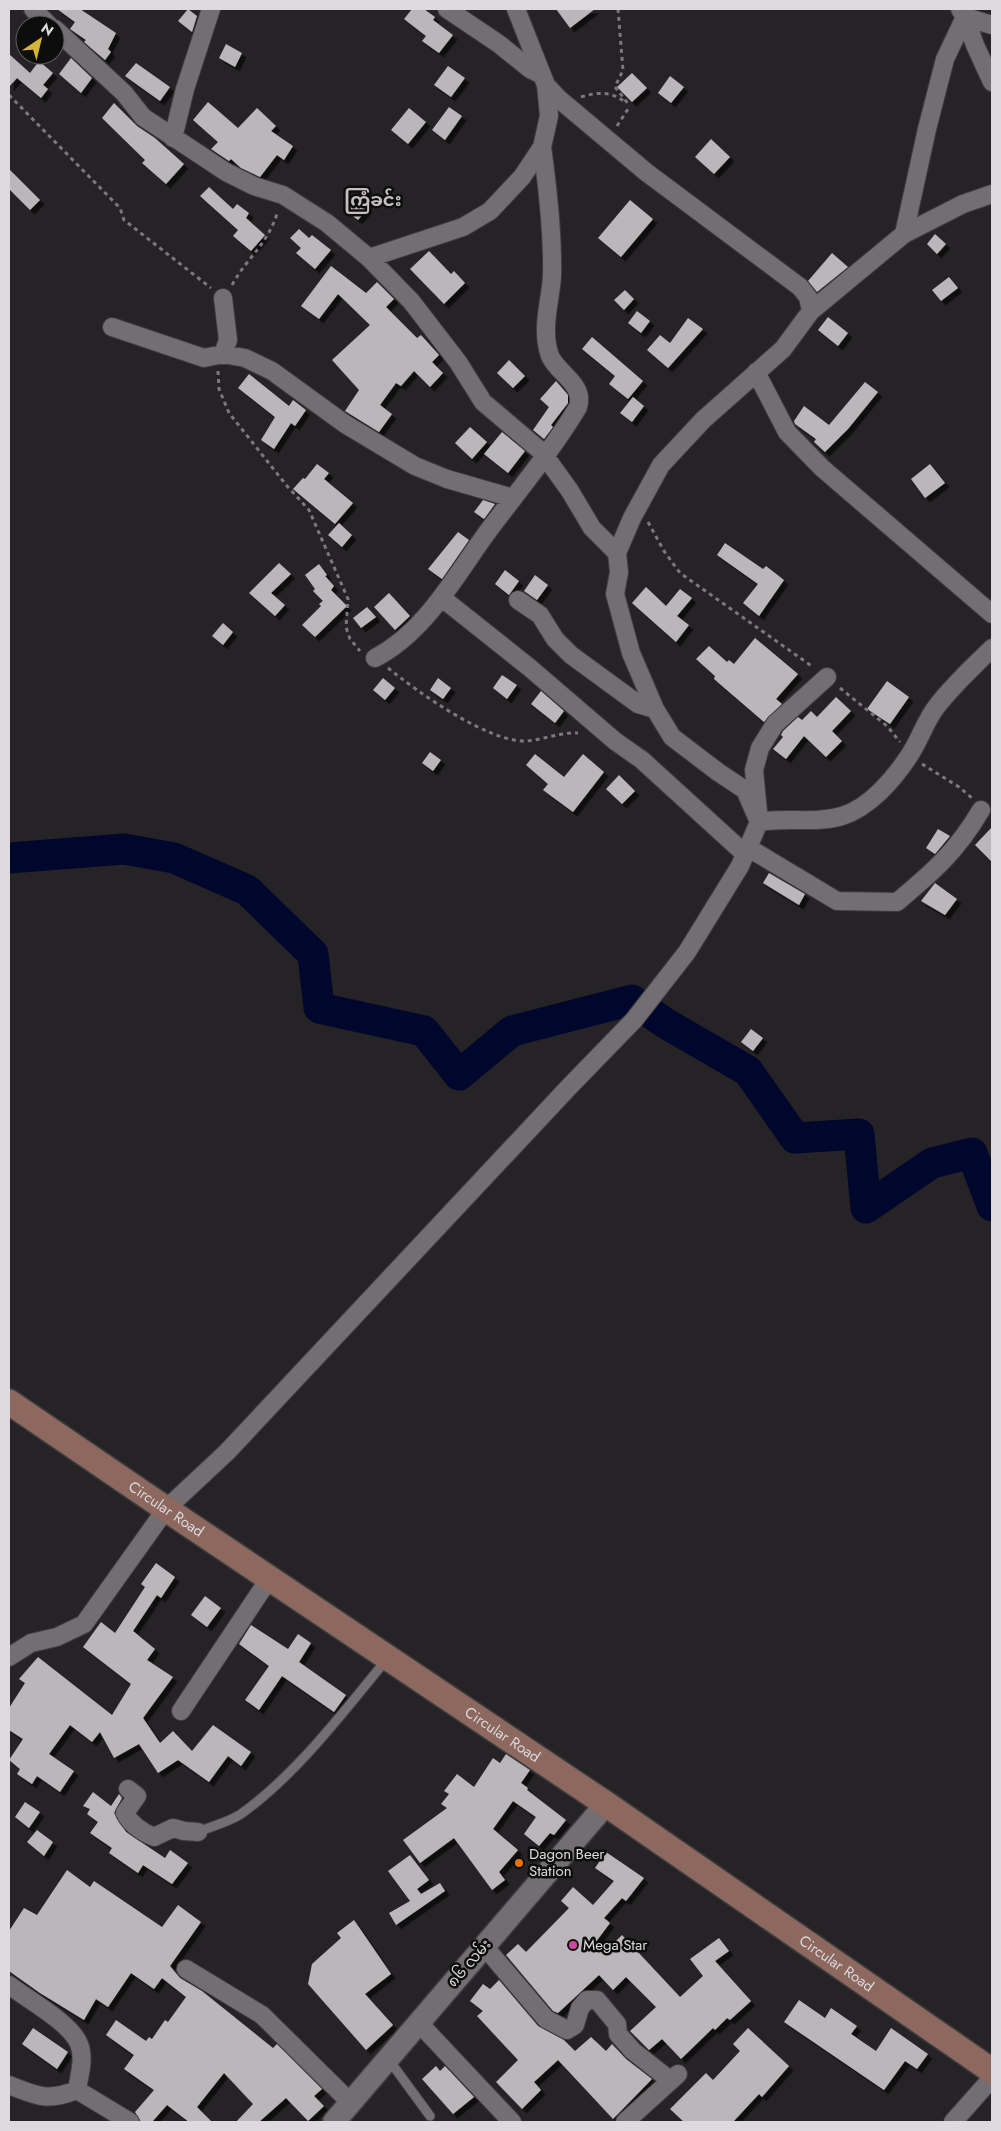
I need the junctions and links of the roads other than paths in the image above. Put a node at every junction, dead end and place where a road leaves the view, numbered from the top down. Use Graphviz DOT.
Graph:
graph roads {
  1 [pos="211,9"];
  2 [pos="447,9"];
  3 [pos="516,9"];
  4 [pos="963,13"];
  5 [pos="992,24"];
  6 [pos="65,37"];
  7 [pos="544,80"];
  8 [pos="992,82"];
  9 [pos="173,138"];
  10 [pos="542,147"];
  11 [pos="992,194"];
  12 [pos="904,234"];
  13 [pos="369,258"];
  14 [pos="223,298"];
  15 [pos="811,311"];
  16 [pos="112,328"];
  17 [pos="223,354"];
  18 [pos="756,372"];
  19 [pos="545,457"];
  20 [pos="513,498"];
  21 [pos="617,553"];
  22 [pos="442,598"];
  23 [pos="518,600"];
  24 [pos="992,614"];
  25 [pos="992,648"];
  26 [pos="375,658"];
  27 [pos="827,677"];
  28 [pos="655,709"];
  29 [pos="981,810"];
  30 [pos="759,822"];
  31 [pos="745,850"];
  32 [pos="9,1402"];
  33 [pos="166,1509"];
  34 [pos="269,1579"];
  35 [pos="9,1657"];
  36 [pos="387,1659"];
  37 [pos="181,1711"];
  38 [pos="128,1789"];
  39 [pos="606,1804"];
  40 [pos="198,1832"];
  41 [pos="484,1946"];
  42 [pos="186,1970"];
  43 [pos="9,1985"];
  44 [pos="418,2022"];
  45 [pos="388,2058"];
  46 [pos="992,2071"];
  47 [pos="992,2078"];
  48 [pos="9,2085"];
  49 [pos="77,2090"];
  50 [pos="351,2103"];
  51 [pos="430,2116"];
  52 [pos="130,2122"];
  53 [pos="334,2122"];
  54 [pos="512,2122"];
  55 [pos="625,2122"];
  56 [pos="952,2122"];
  1 -- 9 [label="street"];
  2 -- 7 [label="street"];
  3 -- 7 [label="street"];
  4 -- 5 [label="street"];
  4 -- 8 [label="street"];
  4 -- 12 [label="street"];
  6 -- 9 [label="street"];
  7 -- 10 [label="street"];
  7 -- 15 [label="street"];
  9 -- 13 [label="street"];
  10 -- 13 [label="street"];
  10 -- 19 [label="street"];
  11 -- 12 [label="street"];
  12 -- 15 [label="street"];
  13 -- 19 [label="street"];
  14 -- 17 [label="street"];
  15 -- 18 [label="street"];
  16 -- 17 [label="street"];
  17 -- 20 [label="street"];
  18 -- 21 [label="street"];
  18 -- 24 [label="street"];
  19 -- 20 [label="street"];
  19 -- 21 [label="street"];
  20 -- 22 [label="street"];
  21 -- 28 [label="street"];
  22 -- 26 [label="street"];
  22 -- 31 [label="street"];
  23 -- 28 [label="street"];
  25 -- 30 [label="street"];
  27 -- 30 [label="street"];
  28 -- 30 [label="street"];
  29 -- 31 [label="street"];
  30 -- 31 [label="street"];
  31 -- 33 [label="street"];
  32 -- 33 [label="main road, Circular Road"];
  33 -- 34 [label="main road, Circular Road"];
  33 -- 35 [label="street"];
  34 -- 36 [label="main road, Circular Road"];
  34 -- 37 [label="street"];
  36 -- 39 [label="main road, Circular Road"];
  36 -- 40 [label="lane"];
  38 -- 40 [label="street"];
  39 -- 41 [label="street, ၈၆ လမ်း"];
  39 -- 46 [label="main road, Circular Road"];
  41 -- 44 [label="street, ၈၆ လမ်း"];
  41 -- 55 [label="street"];
  42 -- 50 [label="street"];
  43 -- 49 [label="street"];
  44 -- 45 [label="street, ၈၆ လမ်း"];
  44 -- 54 [label="street"];
  45 -- 50 [label="street, ၈၆ လမ်း"];
  45 -- 51 [label="lane"];
  47 -- 56 [label="street"];
  48 -- 49 [label="street"];
  49 -- 52 [label="street"];
  50 -- 53 [label="street, ၈၆ လမ်း"];
}
